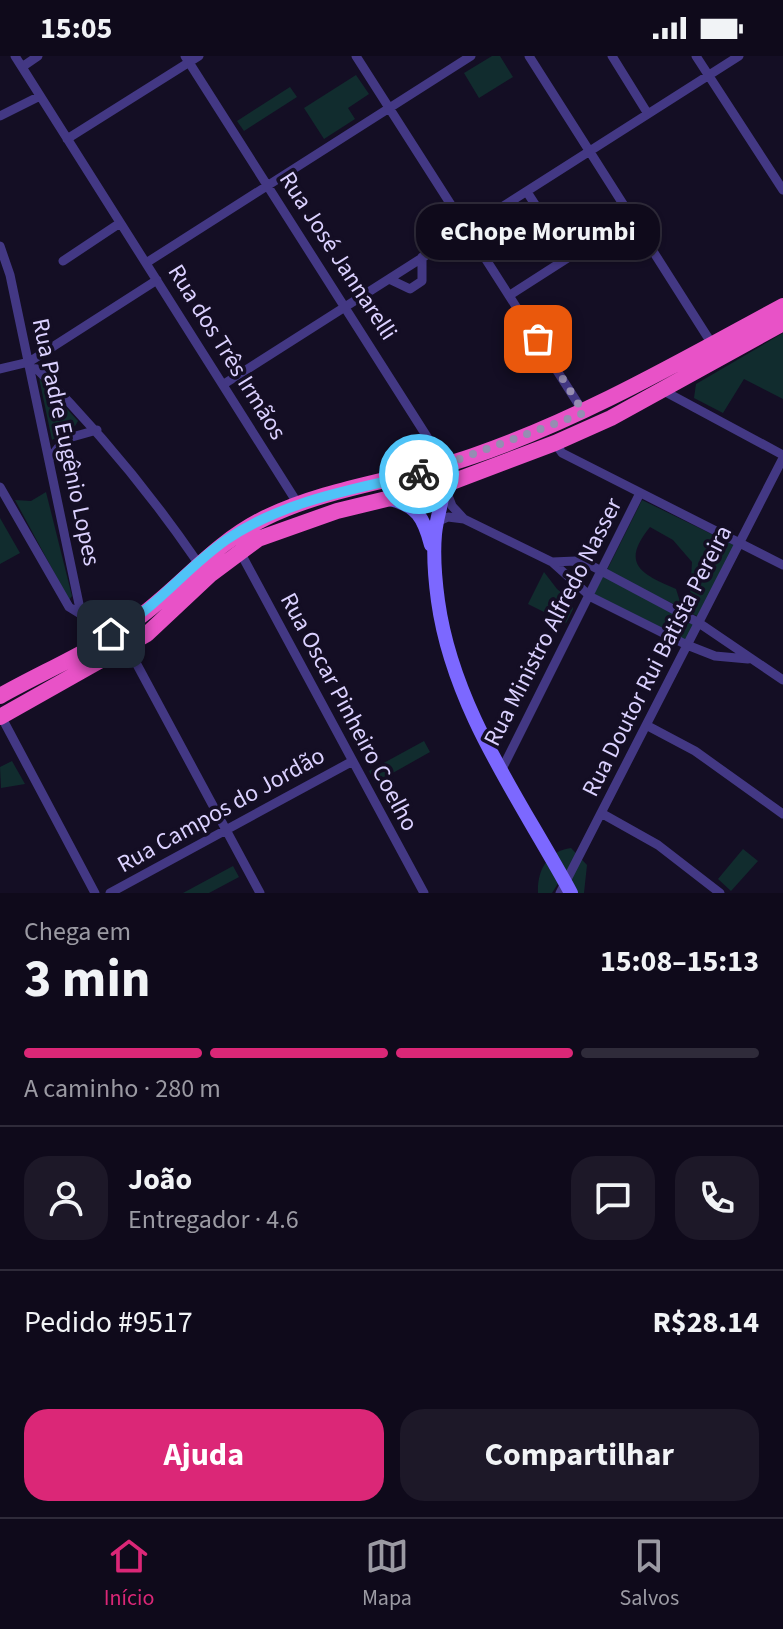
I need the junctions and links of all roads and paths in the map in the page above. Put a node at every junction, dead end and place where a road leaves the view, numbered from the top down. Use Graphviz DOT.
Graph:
graph roads {
  1 [pos="15,56"];
  2 [pos="38,56"];
  3 [pos="199,56"];
  4 [pos="356,56"];
  5 [pos="471,56"];
  6 [pos="529,56"];
  7 [pos="612,56"];
  8 [pos="696,56"];
  9 [pos="739,56"];
  10 [pos="187,59"];
  11 [pos="22,67"];
  12 [pos="709,75"];
  13 [pos="40,96"];
  14 [pos="389,108"];
  15 [pos="648,114"];
  16 [pos="0,116"];
  17 [pos="67,139"];
  18 [pos="588,153"];
  19 [pos="267,186"];
  20 [pos="783,190"];
  21 [pos="527,192"];
  22 [pos="630,218"];
  23 [pos="120,223"];
  24 [pos="468,229"];
  25 [pos="0,246"];
  26 [pos="422,257"];
  27 [pos="569,257"];
  28 [pos="63,261"];
  29 [pos="146,263"];
  30 [pos="389,279"];
  31 [pos="157,280"];
  32 [pos="510,295"];
  33 [pos="783,306"];
  34 [pos="345,308"];
  35 [pos="783,323"];
  36 [pos="712,344"];
  37 [pos="29,365"];
  38 [pos="0,369"];
  39 [pos="224,384"];
  40 [pos="662,390"];
  41 [pos="584,413"];
  42 [pos="87,419"];
  43 [pos="97,430"];
  44 [pos="555,443"];
  45 [pos="46,444"];
  46 [pos="783,456"];
  47 [pos="50,458"];
  48 [pos="442,467"];
  49 [pos="444,485"];
  50 [pos="0,487"];
  51 [pos="640,493"];
  52 [pos="389,499"];
  53 [pos="298,504"];
  54 [pos="464,519"];
  55 [pos="437,522"];
  56 [pos="740,543"];
  57 [pos="239,550"];
  58 [pos="434,552"];
  59 [pos="552,562"];
  60 [pos="783,565"];
  61 [pos="207,567"];
  62 [pos="602,572"];
  63 [pos="591,597"];
  64 [pos="82,615"];
  65 [pos="699,623"];
  66 [pos="687,645"];
  67 [pos="127,646"];
  68 [pos="88,647"];
  69 [pos="748,659"];
  70 [pos="783,680"];
  71 [pos="0,696"];
  72 [pos="1,716"];
  73 [pos="646,725"];
  74 [pos="351,762"];
  75 [pos="502,769"];
  76 [pos="601,813"];
  77 [pos="783,814"];
  78 [pos="227,830"];
  79 [pos="566,889"];
  80 [pos="95,893"];
  81 [pos="110,893"];
  82 [pos="260,893"];
  83 [pos="424,893"];
  84 [pos="720,893"];
  1 -- 11 [label="street, Rua dos Três Irmãos"];
  2 -- 11 [label="street"];
  3 -- 10 [label="street"];
  4 -- 14 [label="street"];
  5 -- 14 [label="street"];
  6 -- 18 [label="street"];
  7 -- 15 [label="street"];
  8 -- 12 [label="street"];
  9 -- 12 [label="street"];
  10 -- 17 [label="street"];
  10 -- 19 [label="street, Rua José Jannarelli"];
  11 -- 13 [label="street, Rua dos Três Irmãos"];
  12 -- 15 [label="street"];
  12 -- 20 [label="street"];
  13 -- 16 [label="street"];
  13 -- 17 [label="street, Rua dos Três Irmãos"];
  14 -- 19 [label="street"];
  14 -- 24 [label="street"];
  15 -- 18 [label="street"];
  17 -- 23 [label="street, Rua dos Três Irmãos"];
  18 -- 21 [label="street"];
  18 -- 22 [label="street"];
  19 -- 29 [label="street"];
  19 -- 34 [label="street, Rua José Jannarelli"];
  21 -- 24 [label="street"];
  21 -- 27 [label="street"];
  22 -- 27 [label="street"];
  22 -- 36 [label="street"];
  23 -- 28 [label="street"];
  23 -- 29 [label="street, Rua dos Três Irmãos"];
  24 -- 26 [label="street"];
  24 -- 32 [label="street"];
  25 -- 37 [label="street, Rua Padre Eugênio Lopes"];
  26 -- 30 [label="street"];
  26 -- 30 [label="street"];
  27 -- 32 [label="street"];
  29 -- 31 [label="street, Rua dos Três Irmãos"];
  30 -- 34 [label="street"];
  31 -- 37 [label="street"];
  31 -- 39 [label="street, Rua dos Três Irmãos"];
  32 -- 41 [label="street"];
  33 -- 36 [label="highway"];
  34 -- 39 [label="street"];
  34 -- 48 [label="street, Rua José Jannarelli"];
  35 -- 40 [label="highway"];
  36 -- 41 [label="highway"];
  37 -- 38 [label="street"];
  37 -- 42 [label="street"];
  37 -- 45 [label="street, Rua Padre Eugênio Lopes"];
  39 -- 53 [label="street, Rua dos Três Irmãos"];
  40 -- 44 [label="highway"];
  40 -- 46 [label="street"];
  41 -- 48 [label="highway"];
  42 -- 43 [label="street"];
  42 -- 45 [label="street"];
  43 -- 47 [label="street"];
  43 -- 61 [label="street"];
  44 -- 49 [label="highway"];
  44 -- 51 [label="street"];
  45 -- 47 [label="street, Rua Padre Eugênio Lopes"];
  46 -- 56 [label="street, Rua Doutor Rui Batista Pereira"];
  47 -- 64 [label="street, Rua Padre Eugênio Lopes"];
  48 -- 49 [label="main road, Rua José Jannarelli"];
  48 -- 53 [label="highway"];
  49 -- 52 [label="highway"];
  49 -- 54 [label="street"];
  49 -- 55 [label="main road, Rua José Jannarelli"];
  50 -- 64 [label="street"];
  51 -- 56 [label="street"];
  51 -- 62 [label="street, Rua Ministro Alfredo Nasser"];
  52 -- 57 [label="highway"];
  52 -- 58 [label="main road"];
  53 -- 61 [label="highway"];
  54 -- 55 [label="street"];
  54 -- 59 [label="street"];
  55 -- 58 [label="main road, Rua José Jannarelli"];
  56 -- 60 [label="street"];
  56 -- 65 [label="street, Rua Doutor Rui Batista Pereira"];
  57 -- 61 [label="highway"];
  57 -- 74 [label="street, Rua Oscar Pinheiro Coelho"];
  58 -- 75 [label="main road"];
  59 -- 62 [label="street"];
  59 -- 63 [label="street"];
  61 -- 67 [label="highway"];
  61 -- 68 [label="highway"];
  62 -- 63 [label="street, Rua Ministro Alfredo Nasser"];
  62 -- 65 [label="street"];
  63 -- 66 [label="street"];
  63 -- 75 [label="street, Rua Ministro Alfredo Nasser"];
  64 -- 68 [label="street, Rua Padre Eugênio Lopes"];
  65 -- 66 [label="street, Rua Doutor Rui Batista Pereira"];
  65 -- 69 [label="street"];
  66 -- 69 [label="street"];
  66 -- 73 [label="street, Rua Doutor Rui Batista Pereira"];
  67 -- 72 [label="highway"];
  67 -- 78 [label="street"];
  68 -- 71 [label="highway"];
  69 -- 70 [label="street"];
  72 -- 80 [label="street"];
  73 -- 76 [label="street, Rua Doutor Rui Batista Pereira"];
  73 -- 77 [label="street"];
  74 -- 78 [label="street, Rua Campos do Jordão"];
  74 -- 83 [label="street, Rua Oscar Pinheiro Coelho"];
  75 -- 79 [label="main road"];
  76 -- 79 [label="street, Rua Doutor Rui Batista Pereira"];
  76 -- 84 [label="street"];
  78 -- 81 [label="street, Rua Campos do Jordão"];
  78 -- 82 [label="street"];
}
